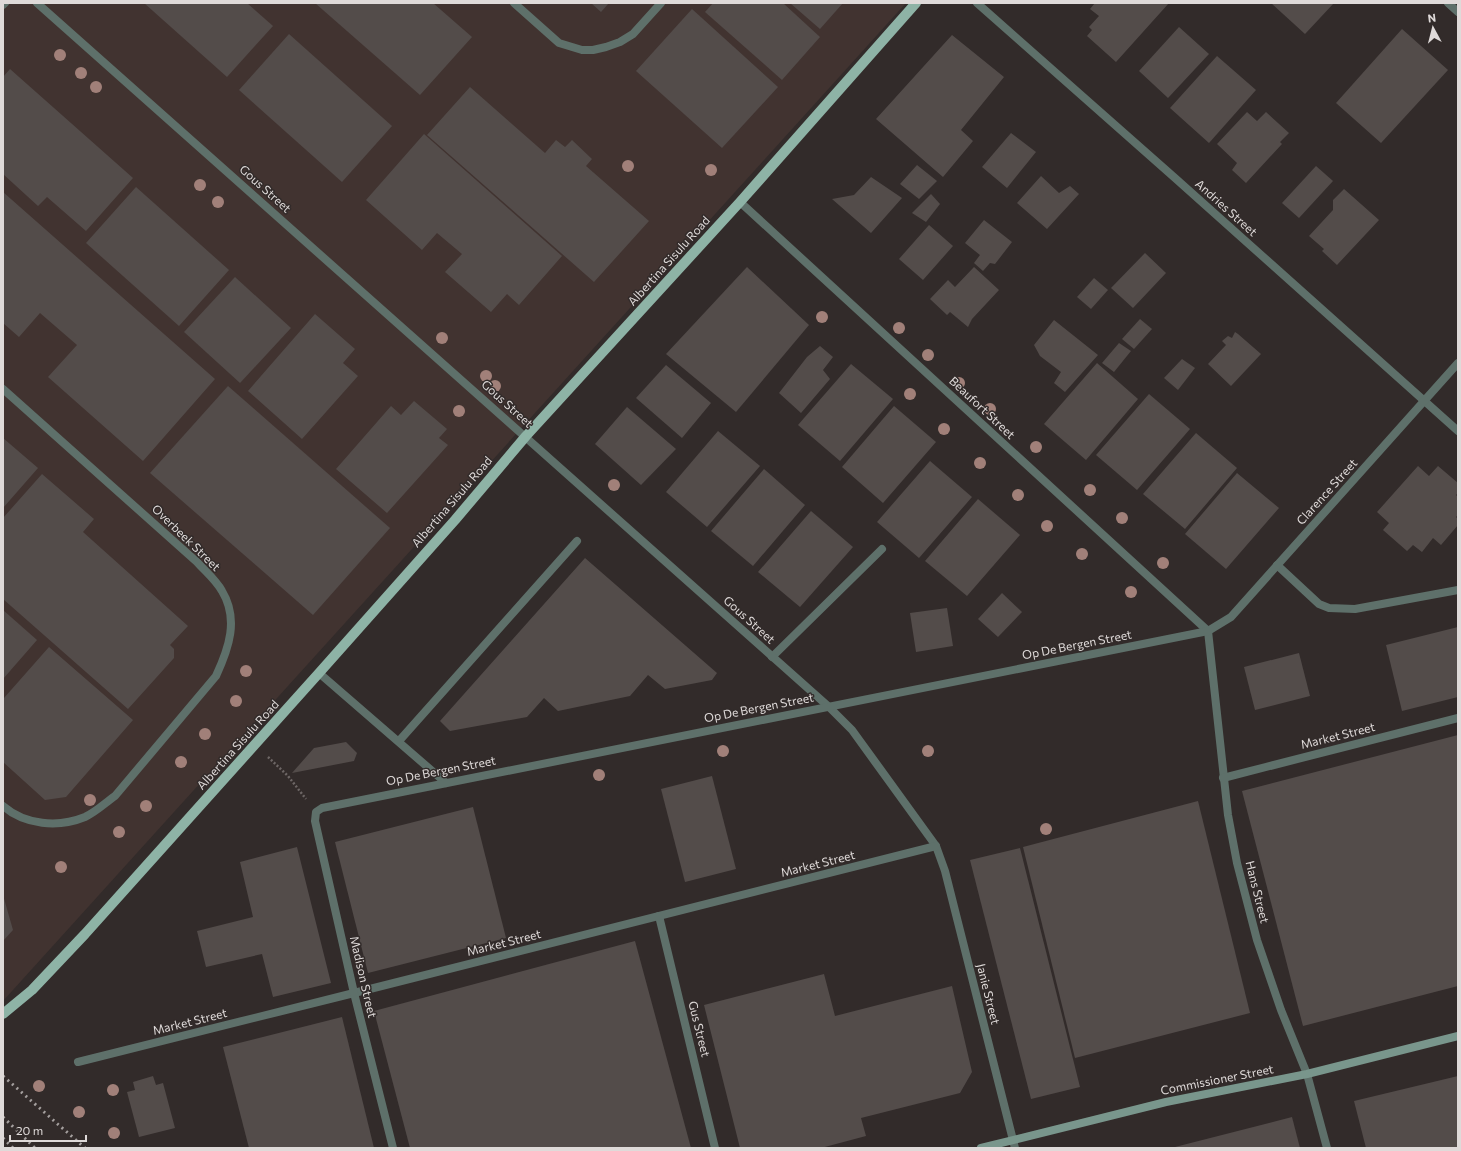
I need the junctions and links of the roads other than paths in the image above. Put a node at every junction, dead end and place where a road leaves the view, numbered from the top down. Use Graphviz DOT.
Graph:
graph roads {
  1 [pos="5,3"];
  2 [pos="37,3"];
  3 [pos="514,3"];
  4 [pos="661,3"];
  5 [pos="916,3"];
  6 [pos="977,3"];
  7 [pos="1448,3"];
  8 [pos="3,5"];
  9 [pos="1458,12"];
  10 [pos="740,202"];
  11 [pos="1458,363"];
  12 [pos="3,389"];
  13 [pos="1424,401"];
  14 [pos="1458,431"];
  15 [pos="526,436"];
  16 [pos="577,541"];
  17 [pos="882,549"];
  18 [pos="1277,566"];
  19 [pos="1458,590"];
  20 [pos="1208,631"];
  21 [pos="772,657"];
  22 [pos="319,673"];
  23 [pos="829,707"];
  24 [pos="1458,718"];
  25 [pos="399,741"];
  26 [pos="1223,778"];
  27 [pos="446,783"];
  28 [pos="5,808"];
  29 [pos="316,812"];
  30 [pos="936,846"];
  31 [pos="659,916"];
  32 [pos="354,994"];
  33 [pos="3,1014"];
  34 [pos="1458,1036"];
  35 [pos="78,1062"];
  36 [pos="1307,1074"];
  37 [pos="1014,1144"];
  38 [pos="393,1148"];
  39 [pos="715,1148"];
  40 [pos="981,1148"];
  41 [pos="1328,1148"];
  1 -- 8 [label="street"];
  2 -- 15 [label="street, Gous Street"];
  3 -- 4 [label="street"];
  5 -- 10 [label="main road, Albertina Sisulu Road"];
  6 -- 13 [label="street, Andries Street"];
  7 -- 9 [label="street"];
  10 -- 15 [label="main road, Albertina Sisulu Road"];
  10 -- 20 [label="street, Beaufort Street"];
  11 -- 13 [label="street, Clarence Street"];
  12 -- 28 [label="street, Overbeek Street"];
  13 -- 14 [label="street, Andries Street"];
  13 -- 18 [label="street, Clarence Street"];
  15 -- 21 [label="street, Gous Street"];
  15 -- 22 [label="main road, Albertina Sisulu Road"];
  16 -- 25 [label="street"];
  17 -- 21 [label="street"];
  18 -- 19 [label="street"];
  18 -- 20 [label="street, Clarence Street"];
  20 -- 23 [label="street, Op De Bergen Street"];
  20 -- 26 [label="street, Hans Street"];
  21 -- 23 [label="street, Gous Street"];
  22 -- 25 [label="street"];
  22 -- 33 [label="main road, Albertina Sisulu Road"];
  23 -- 27 [label="street, Op De Bergen Street"];
  23 -- 30 [label="street, Gous Street"];
  24 -- 26 [label="street, Market Street"];
  25 -- 27 [label="street"];
  26 -- 36 [label="street, Hans Street"];
  27 -- 29 [label="street, Op De Bergen Street"];
  29 -- 32 [label="street, Madison Street"];
  30 -- 31 [label="street, Market Street"];
  30 -- 37 [label="street, Janie Street"];
  31 -- 32 [label="street, Market Street"];
  31 -- 39 [label="street, Gus Street"];
  32 -- 35 [label="street, Market Street"];
  32 -- 38 [label="street, Madison Street"];
  34 -- 36 [label="main road, Commissioner Street"];
  36 -- 37 [label="main road, Commissioner Street"];
  36 -- 41 [label="street, Hans Street"];
  37 -- 40 [label="main road, Commissioner Street"];
}
